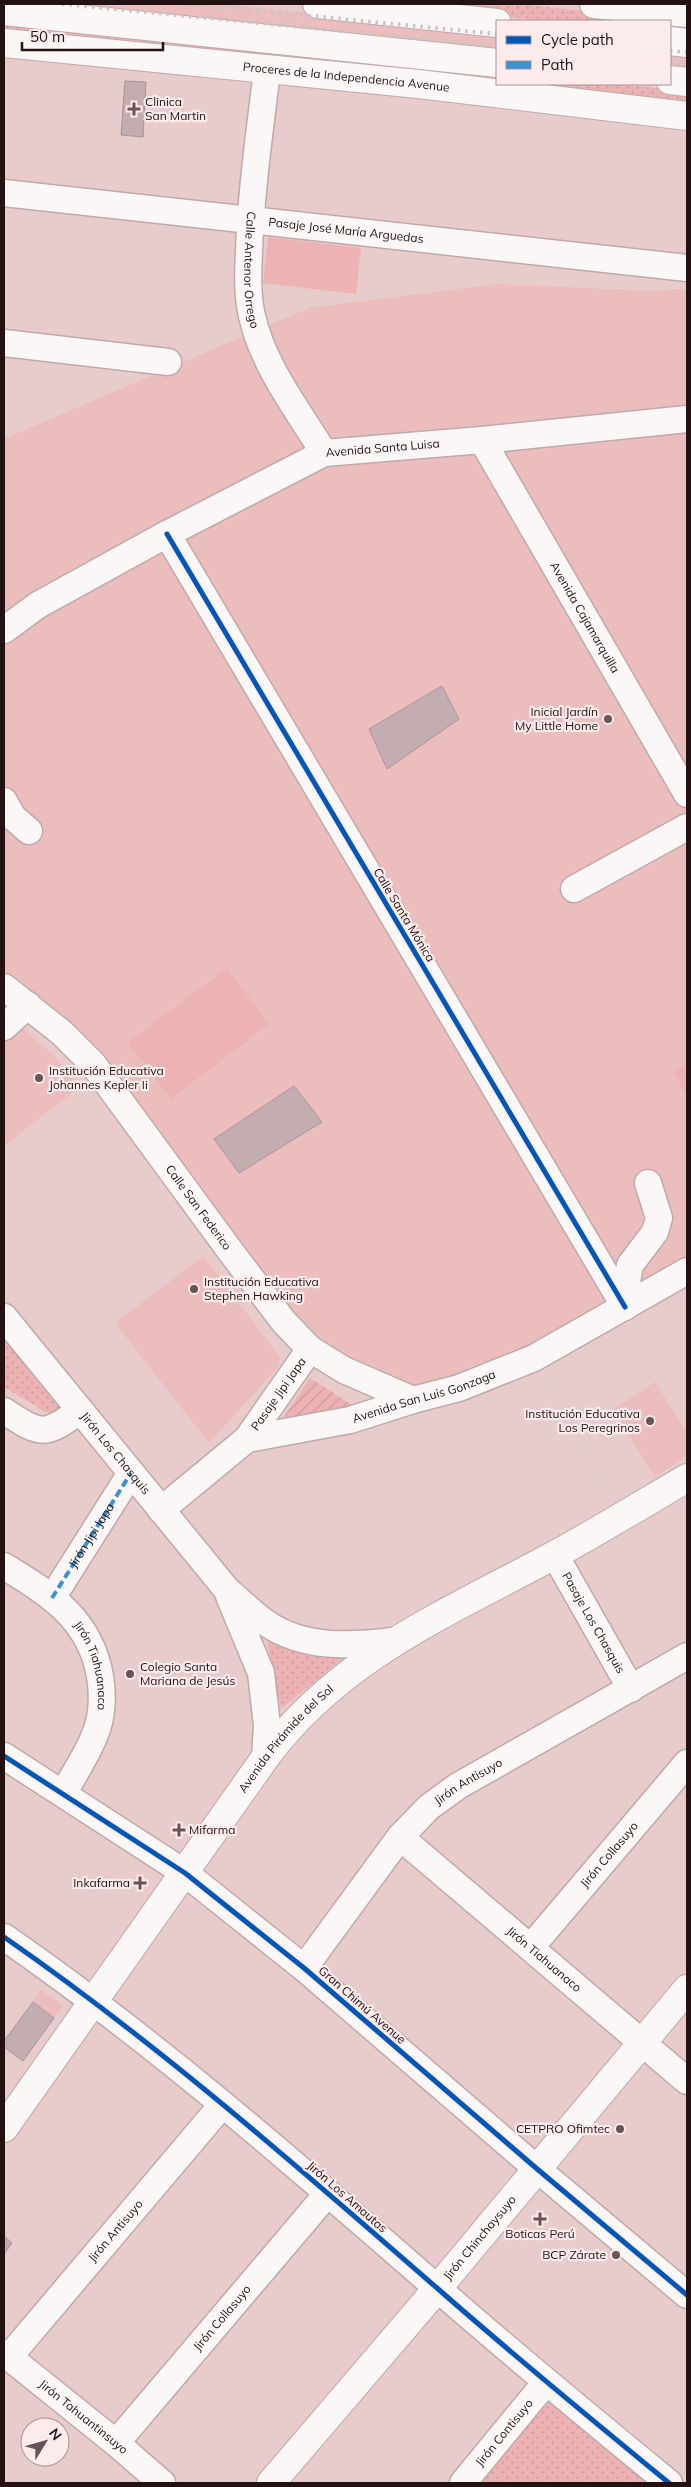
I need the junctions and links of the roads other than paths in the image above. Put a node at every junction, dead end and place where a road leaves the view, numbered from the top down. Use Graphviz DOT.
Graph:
graph roads {
  1 [pos="317,4"];
  2 [pos="594,4"];
  3 [pos="4,11"];
  4 [pos="687,13"];
  5 [pos="496,23"];
  6 [pos="671,41"];
  7 [pos="4,43"];
  8 [pos="687,43"];
  9 [pos="496,63"];
  10 [pos="267,70"];
  11 [pos="671,80"];
  12 [pos="687,82"];
  13 [pos="687,116"];
  14 [pos="4,193"];
  15 [pos="250,220"];
  16 [pos="687,268"];
  17 [pos="4,343"];
  18 [pos="168,362"];
  19 [pos="687,419"];
  20 [pos="482,440"];
  21 [pos="324,453"];
  22 [pos="167,534"];
  23 [pos="4,630"];
  24 [pos="687,794"];
  25 [pos="4,801"];
  26 [pos="687,827"];
  27 [pos="29,831"];
  28 [pos="574,889"];
  29 [pos="4,987"];
  30 [pos="28,1005"];
  31 [pos="4,1027"];
  32 [pos="648,1183"];
  33 [pos="687,1271"];
  34 [pos="628,1305"];
  35 [pos="4,1317"];
  36 [pos="310,1349"];
  37 [pos="413,1400"];
  38 [pos="80,1410"];
  39 [pos="4,1411"];
  40 [pos="247,1439"];
  41 [pos="130,1473"];
  42 [pos="687,1478"];
  43 [pos="161,1510"];
  44 [pos="555,1555"];
  45 [pos="4,1566"];
  46 [pos="227,1590"];
  47 [pos="52,1598"];
  48 [pos="393,1641"];
  49 [pos="685,1660"];
  50 [pos="631,1689"];
  51 [pos="4,1756"];
  52 [pos="265,1758"];
  53 [pos="687,1763"];
  54 [pos="64,1793"];
  55 [pos="400,1837"];
  56 [pos="184,1873"];
  57 [pos="4,1938"];
  58 [pos="531,1947"];
  59 [pos="304,1968"];
  60 [pos="687,1989"];
  61 [pos="93,2002"];
  62 [pos="641,2042"];
  63 [pos="687,2081"];
  64 [pos="222,2105"];
  65 [pos="4,2128"];
  66 [pos="536,2168"];
  67 [pos="328,2193"];
  68 [pos="437,2289"];
  69 [pos="687,2295"];
  70 [pos="6,2355"];
  71 [pos="546,2382"];
  72 [pos="116,2443"];
  73 [pos="162,2483"];
  74 [pos="271,2483"];
  75 [pos="463,2483"];
  76 [pos="669,2483"];
  1 -- 5 [label="main road"];
  2 -- 4 [label="main road"];
  3 -- 9 [label="main road"];
  6 -- 8 [label="main road"];
  7 -- 10 [label="main road, Proceres de la Independencia Avenue"];
  10 -- 13 [label="main road, Proceres de la Independencia Avenue"];
  10 -- 15 [label="street, Calle Antenor Orrego"];
  11 -- 12 [label="main road"];
  14 -- 15 [label="street, Pasaje José María Arguedas"];
  15 -- 16 [label="street, Pasaje José María Arguedas"];
  15 -- 21 [label="street, Calle Antenor Orrego"];
  17 -- 18 [label="street"];
  19 -- 20 [label="street, Avenida Santa Luisa"];
  20 -- 21 [label="street, Avenida Santa Luisa"];
  20 -- 24 [label="street, Avenida Cajamarquilla"];
  21 -- 22 [label="street, Avenida Santa Luisa"];
  22 -- 23 [label="street, Avenida Santa Luisa"];
  22 -- 34 [label="street, Calle Santa Mónica"];
  25 -- 27 [label="street"];
  26 -- 28 [label="street"];
  29 -- 30 [label="street, Calle San Federico"];
  30 -- 31 [label="street"];
  30 -- 36 [label="street, Calle San Federico"];
  32 -- 34 [label="street"];
  33 -- 34 [label="street, Avenida San Luis Gonzaga"];
  34 -- 37 [label="street, Avenida San Luis Gonzaga"];
  35 -- 38 [label="street, Jirón Los Chasquis"];
  36 -- 37 [label="street, Calle San Federico"];
  36 -- 40 [label="street, Pasaje Jipi Japa"];
  37 -- 40 [label="street, Avenida San Luis Gonzaga"];
  38 -- 39 [label="street"];
  38 -- 41 [label="street, Jirón Los Chasquis"];
  40 -- 43 [label="street, Avenida San Luis Gonzaga"];
  41 -- 43 [label="street, Jirón Los Chasquis"];
  41 -- 47 [label="street, Jirón Jipi Japa"];
  42 -- 44 [label="main road, Avenida Pirámide del Sol"];
  43 -- 46 [label="street, Jirón Los Chasquis"];
  44 -- 48 [label="main road, Avenida Pirámide del Sol"];
  44 -- 50 [label="street, Pasaje Los Chasquis"];
  45 -- 47 [label="street, Jirón Tiahuanaco"];
  46 -- 48 [label="street, Jirón Los Chasquis"];
  46 -- 52 [label="street, Jirón Los Chasquis"];
  47 -- 54 [label="street, Jirón Tiahuanaco"];
  48 -- 52 [label="main road, Avenida Pirámide del Sol"];
  49 -- 50 [label="street, Jirón Antisuyo"];
  50 -- 55 [label="street, Jirón Antisuyo"];
  51 -- 54 [label="street, Gran Chimú Avenue"];
  52 -- 56 [label="main road, Avenida Pirámide del Sol"];
  53 -- 58 [label="street, Jirón Collasuyo"];
  54 -- 56 [label="street, Gran Chimú Avenue"];
  55 -- 58 [label="street, Jirón Tiahuanaco"];
  55 -- 59 [label="street, Jirón Antisuyo"];
  56 -- 59 [label="street, Gran Chimú Avenue"];
  56 -- 61 [label="main road, Avenida Pirámide del Sol"];
  57 -- 61 [label="street, Jirón Los Amautas"];
  58 -- 62 [label="street, Jirón Tiahuanaco"];
  59 -- 66 [label="street, Gran Chimú Avenue"];
  60 -- 62 [label="main road, Jirón Chinchaysuyo"];
  61 -- 64 [label="street, Jirón Los Amautas"];
  61 -- 65 [label="main road, Avenida Pirámide del Sol"];
  62 -- 63 [label="street, Jirón Tiahuanaco"];
  62 -- 66 [label="main road, Jirón Chinchaysuyo"];
  64 -- 67 [label="street, Jirón Los Amautas"];
  64 -- 70 [label="street, Jirón Antisuyo"];
  66 -- 68 [label="main road, Jirón Chinchaysuyo"];
  66 -- 69 [label="street, Gran Chimú Avenue"];
  67 -- 68 [label="street, Jirón Los Amautas"];
  67 -- 72 [label="street, Jirón Collasuyo"];
  68 -- 71 [label="street, Jirón Los Amautas"];
  68 -- 74 [label="main road, Jirón Chinchaysuyo"];
  70 -- 72 [label="street, Jirón Tahuantinsuyo"];
  71 -- 75 [label="street, Jirón Contisuyo"];
  71 -- 76 [label="street, Jirón Los Amautas"];
  72 -- 73 [label="street, Jirón Tahuantinsuyo"];
}
